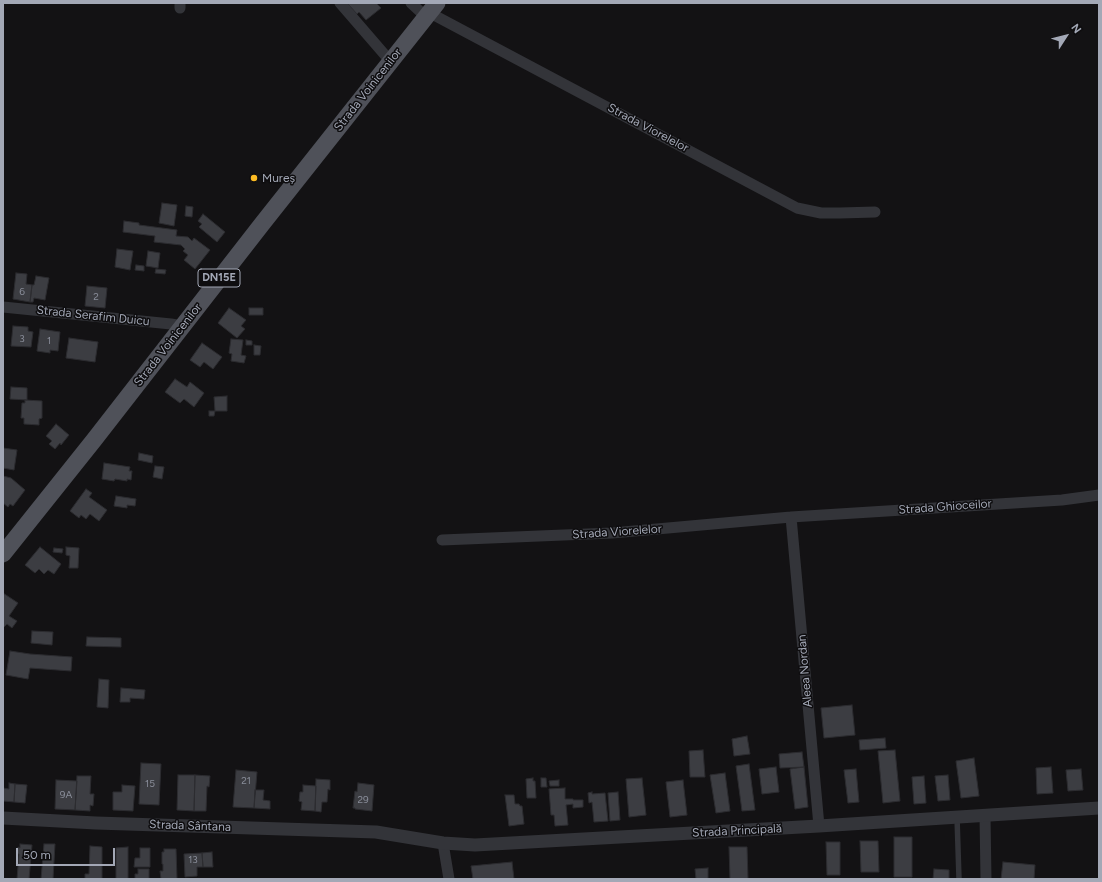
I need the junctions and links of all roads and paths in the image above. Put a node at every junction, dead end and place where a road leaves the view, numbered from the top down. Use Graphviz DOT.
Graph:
graph roads {
  1 [pos="340,3"];
  2 [pos="411,3"];
  3 [pos="431,11"];
  4 [pos="391,62"];
  5 [pos="875,212"];
  6 [pos="3,307"];
  7 [pos="182,326"];
  8 [pos="1099,495"];
  9 [pos="791,517"];
  10 [pos="442,540"];
  11 [pos="3,554"];
  12 [pos="1099,808"];
  13 [pos="957,816"];
  14 [pos="985,816"];
  15 [pos="3,818"];
  16 [pos="819,826"];
  17 [pos="376,832"];
  18 [pos="443,843"];
  19 [pos="449,879"];
  20 [pos="958,879"];
  21 [pos="986,879"];
  1 -- 4 [label="street"];
  2 -- 3 [label="street, Strada Viorelelor"];
  3 -- 4 [label="main road, Strada Voinicenilor / DN15E"];
  3 -- 5 [label="street, Strada Viorelelor"];
  4 -- 7 [label="main road, Strada Voinicenilor / DN15E"];
  6 -- 7 [label="street, Strada Serafim Duicu"];
  7 -- 11 [label="main road, Strada Voinicenilor / DN15E"];
  8 -- 9 [label="street, Strada Ghioceilor"];
  9 -- 10 [label="street, Strada Viorelelor"];
  9 -- 16 [label="street, Aleea Nordan"];
  12 -- 14 [label="street, Strada Principală"];
  13 -- 14 [label="street, Strada Principală"];
  13 -- 16 [label="street, Strada Principală"];
  13 -- 20 [label="lane"];
  14 -- 21 [label="street"];
  15 -- 17 [label="street, Strada Sântana"];
  16 -- 18 [label="street, Strada Principală"];
  17 -- 18 [label="street, Strada Principală"];
  18 -- 19 [label="street"];
}
